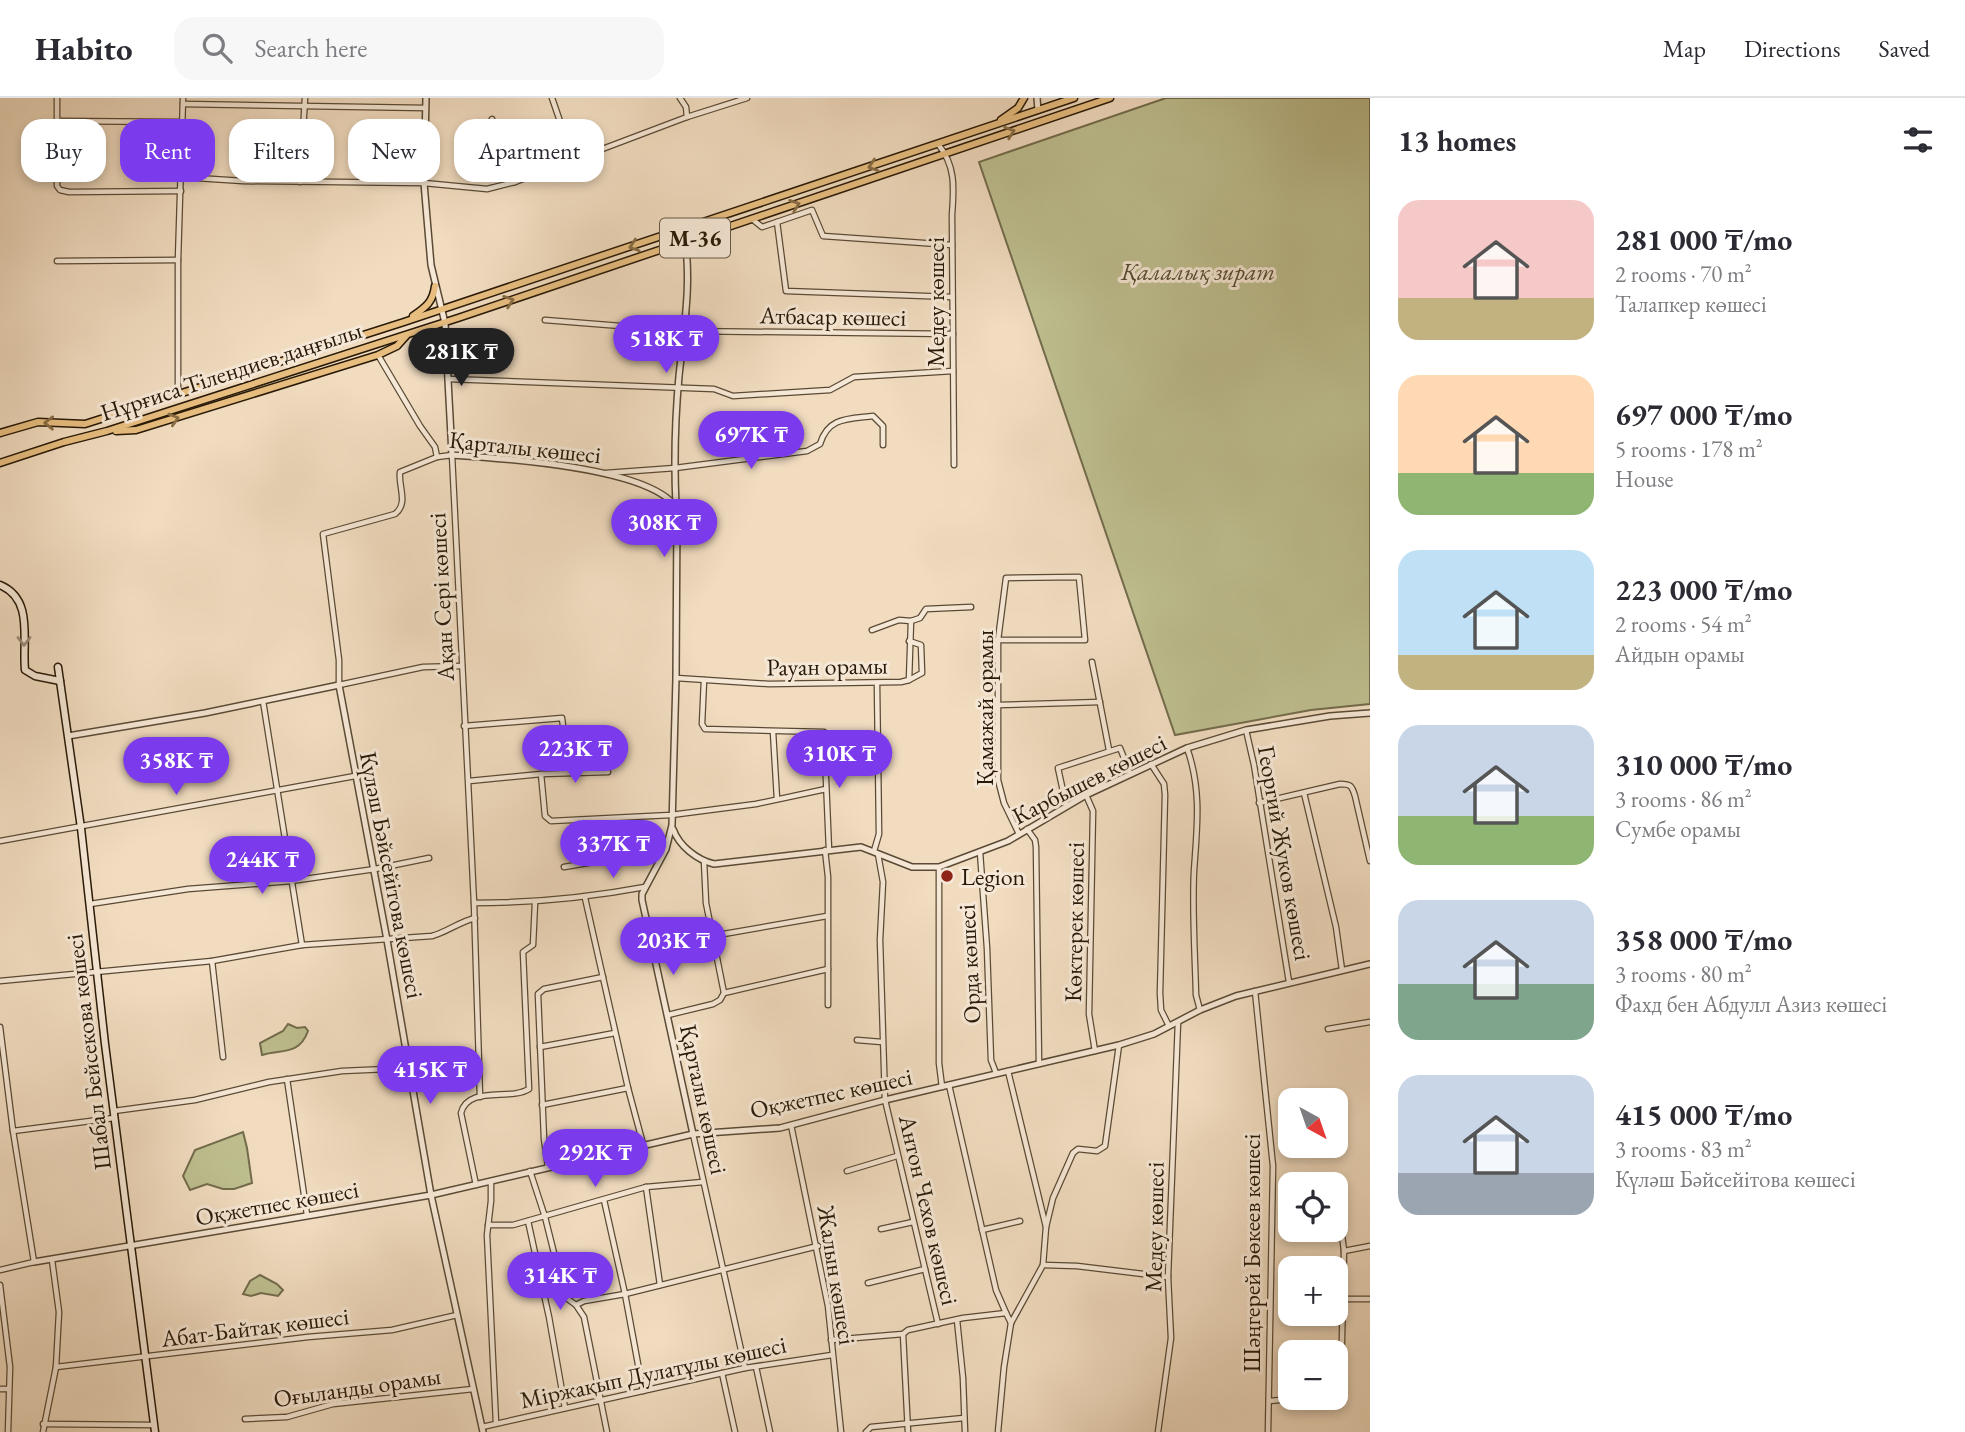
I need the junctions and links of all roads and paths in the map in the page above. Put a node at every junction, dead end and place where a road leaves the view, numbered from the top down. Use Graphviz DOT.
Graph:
graph roads {
  1 [pos="57,98"];
  2 [pos="305,98"];
  3 [pos="426,98"];
  4 [pos="552,98"];
  5 [pos="680,98"];
  6 [pos="747,98"];
  7 [pos="1024,98"];
  8 [pos="1037,98"];
  9 [pos="1074,98"];
  10 [pos="1110,98"];
  11 [pos="183,101"];
  12 [pos="304,106"];
  13 [pos="426,108"];
  14 [pos="1038,110"];
  15 [pos="687,117"];
  16 [pos="58,119"];
  17 [pos="183,119"];
  18 [pos="303,119"];
  19 [pos="559,119"];
  20 [pos="992,126"];
  21 [pos="938,144"];
  22 [pos="604,148"];
  23 [pos="946,154"];
  24 [pos="57,182"];
  25 [pos="181,182"];
  26 [pos="300,182"];
  27 [pos="515,182"];
  28 [pos="424,184"];
  29 [pos="181,191"];
  30 [pos="752,219"];
  31 [pos="777,222"];
  32 [pos="683,229"];
  33 [pos="685,242"];
  34 [pos="952,245"];
  35 [pos="178,260"];
  36 [pos="57,261"];
  37 [pos="435,286"];
  38 [pos="952,297"];
  39 [pos="442,309"];
  40 [pos="545,320"];
  41 [pos="404,322"];
  42 [pos="445,323"];
  43 [pos="684,331"];
  44 [pos="953,334"];
  45 [pos="406,336"];
  46 [pos="379,355"];
  47 [pos="339,357"];
  48 [pos="364,359"];
  49 [pos="953,371"];
  50 [pos="244,373"];
  51 [pos="447,379"];
  52 [pos="247,387"];
  53 [pos="678,388"];
  54 [pos="178,395"];
  55 [pos="85,424"];
  56 [pos="107,431"];
  57 [pos="0,433"];
  58 [pos="88,436"];
  59 [pos="883,445"];
  60 [pos="452,455"];
  61 [pos="437,457"];
  62 [pos="0,463"];
  63 [pos="954,465"];
  64 [pos="675,468"];
  65 [pos="605,473"];
  66 [pos="676,506"];
  67 [pos="0,585"];
  68 [pos="971,607"];
  69 [pos="911,621"];
  70 [pos="872,630"];
  71 [pos="998,640"];
  72 [pos="909,641"];
  73 [pos="1092,662"];
  74 [pos="462,666"];
  75 [pos="58,667"];
  76 [pos="676,678"];
  77 [pos="704,680"];
  78 [pos="909,680"];
  79 [pos="60,681"];
  80 [pos="877,684"];
  81 [pos="339,685"];
  82 [pos="263,701"];
  83 [pos="1100,702"];
  84 [pos="998,705"];
  85 [pos="1370,713"];
  86 [pos="464,726"];
  87 [pos="1246,730"];
  88 [pos="773,732"];
  89 [pos="68,736"];
  90 [pos="1187,748"];
  91 [pos="1109,750"];
  92 [pos="1151,764"];
  93 [pos="569,772"];
  94 [pos="608,772"];
  95 [pos="1130,773"];
  96 [pos="541,774"];
  97 [pos="355,776"];
  98 [pos="469,780"];
  99 [pos="826,789"];
  100 [pos="276,790"];
  101 [pos="1304,793"];
  102 [pos="1086,795"];
  103 [pos="777,799"];
  104 [pos="1259,803"];
  105 [pos="1066,805"];
  106 [pos="671,816"];
  107 [pos="672,825"];
  108 [pos="81,828"];
  109 [pos="1027,829"];
  110 [pos="1019,834"];
  111 [pos="0,841"];
  112 [pos="666,849"];
  113 [pos="827,850"];
  114 [pos="876,852"];
  115 [pos="980,852"];
  116 [pos="429,858"];
  117 [pos="704,861"];
  118 [pos="1370,861"];
  119 [pos="564,867"];
  120 [pos="939,867"];
  121 [pos="374,869"];
  122 [pos="291,881"];
  123 [pos="646,887"];
  124 [pos="585,898"];
  125 [pos="474,903"];
  126 [pos="535,903"];
  127 [pos="90,904"];
  128 [pos="827,916"];
  129 [pos="475,918"];
  130 [pos="712,936"];
  131 [pos="387,940"];
  132 [pos="302,945"];
  133 [pos="212,961"];
  134 [pos="1370,964"];
  135 [pos="828,969"];
  136 [pos="1342,970"];
  137 [pos="96,971"];
  138 [pos="603,977"];
  139 [pos="0,981"];
  140 [pos="1289,982"];
  141 [pos="1255,990"];
  142 [pos="724,993"];
  143 [pos="828,1005"];
  144 [pos="1200,1010"];
  145 [pos="668,1015"];
  146 [pos="1178,1022"];
  147 [pos="1370,1022"];
  148 [pos="0,1027"];
  149 [pos="1169,1027"];
  150 [pos="1328,1029"];
  151 [pos="615,1033"];
  152 [pos="857,1040"];
  153 [pos="882,1042"];
  154 [pos="1119,1045"];
  155 [pos="540,1047"];
  156 [pos="1095,1051"];
  157 [pos="223,1057"];
  158 [pos="1039,1064"];
  159 [pos="410,1068"];
  160 [pos="1008,1071"];
  161 [pos="996,1073"];
  162 [pos="287,1079"];
  163 [pos="945,1086"];
  164 [pos="628,1088"];
  165 [pos="480,1097"];
  166 [pos="885,1100"];
  167 [pos="542,1105"];
  168 [pos="115,1114"];
  169 [pos="792,1125"];
  170 [pos="13,1130"];
  171 [pos="693,1134"];
  172 [pos="643,1144"];
  173 [pos="897,1156"];
  174 [pos="548,1167"];
  175 [pos="530,1171"];
  176 [pos="847,1171"];
  177 [pos="491,1181"];
  178 [pos="703,1182"];
  179 [pos="476,1185"];
  180 [pos="646,1187"];
  181 [pos="431,1195"];
  182 [pos="604,1199"];
  183 [pos="307,1215"];
  184 [pos="545,1217"];
  185 [pos="528,1222"];
  186 [pos="913,1222"];
  187 [pos="1020,1222"];
  188 [pos="488,1224"];
  189 [pos="1046,1227"];
  190 [pos="881,1228"];
  191 [pos="982,1230"];
  192 [pos="1343,1242"];
  193 [pos="818,1246"];
  194 [pos="1370,1246"];
  195 [pos="131,1247"];
  196 [pos="1344,1251"];
  197 [pos="1344,1256"];
  198 [pos="52,1260"];
  199 [pos="34,1262"];
  200 [pos="1043,1265"];
  201 [pos="925,1269"];
  202 [pos="0,1270"];
  203 [pos="724,1271"];
  204 [pos="1168,1277"];
  205 [pos="868,1283"];
  206 [pos="0,1284"];
  207 [pos="660,1285"];
  208 [pos="625,1294"];
  209 [pos="1348,1299"];
  210 [pos="1370,1299"];
  211 [pos="573,1304"];
  212 [pos="1006,1313"];
  213 [pos="457,1315"];
  214 [pos="957,1320"];
  215 [pos="1011,1323"];
  216 [pos="938,1324"];
  217 [pos="903,1334"];
  218 [pos="831,1340"];
  219 [pos="832,1354"];
  220 [pos="147,1358"];
  221 [pos="56,1367"];
  222 [pos="756,1367"];
  223 [pos="745,1368"];
  224 [pos="722,1373"];
  225 [pos="0,1389"];
  226 [pos="8,1389"];
  227 [pos="473,1389"];
  228 [pos="643,1391"];
  229 [pos="601,1399"];
  230 [pos="1278,1400"];
  231 [pos="1269,1401"];
  232 [pos="565,1408"];
  233 [pos="964,1418"];
  234 [pos="245,1419"];
  235 [pos="496,1423"];
  236 [pos="907,1423"];
  237 [pos="43,1424"];
  238 [pos="155,1429"];
  239 [pos="483,1429"];
  240 [pos="8,1432"];
  241 [pos="43,1432"];
  242 [pos="607,1432"];
  243 [pos="735,1432"];
  244 [pos="770,1432"];
  245 [pos="841,1432"];
  246 [pos="866,1432"];
  247 [pos="908,1432"];
  248 [pos="965,1432"];
  249 [pos="998,1432"];
  250 [pos="1158,1432"];
  251 [pos="1268,1432"];
  1 -- 16 [label="street"];
  2 -- 12 [label="street"];
  3 -- 13 [label="street, Ақан Сері көшесі"];
  4 -- 19 [label="street"];
  5 -- 15 [label="street"];
  6 -- 15 [label="street"];
  7 -- 20 [label="main road"];
  8 -- 14 [label="street"];
  9 -- 14 [label="main road, Нұрғиса Тілендиев даңғылы / M-36"];
  23 -- 10 [label="main road, Нұрғиса Тілендиев даңғылы / M-36, one-way"];
  11 -- 12 [label="street"];
  11 -- 17 [label="street"];
  12 -- 13 [label="street"];
  12 -- 18 [label="street"];
  13 -- 28 [label="street, Ақан Сері көшесі"];
  14 -- 20 [label="main road, Нұрғиса Тілендиев даңғылы / M-36"];
  15 -- 22 [label="street"];
  20 -- 21 [label="main road, Нұрғиса Тілендиев даңғылы / M-36"];
  21 -- 23 [label="street, Медеу көшесі"];
  21 -- 32 [label="main road, Нұрғиса Тілендиев даңғылы / M-36, one-way"];
  30 -- 23 [label="main road, Нұрғиса Тілендиев даңғылы / M-36, one-way"];
  23 -- 34 [label="street, Медеу көшесі"];
  24 -- 29 [label="street"];
  25 -- 29 [label="street"];
  26 -- 28 [label="street"];
  27 -- 28 [label="street"];
  28 -- 37 [label="street, Ақан Сері көшесі"];
  29 -- 35 [label="street"];
  30 -- 31 [label="street"];
  30 -- 33 [label="main road, Нұрғиса Тілендиев даңғылы / M-36"];
  31 -- 34 [label="street"];
  31 -- 38 [label="street"];
  32 -- 33 [label="street, Қарталы көшесі"];
  32 -- 39 [label="main road, Нұрғиса Тілендиев даңғылы / M-36, one-way"];
  42 -- 33 [label="main road, Нұрғиса Тілендиев даңғылы / M-36, one-way"];
  33 -- 43 [label="street, Қарталы көшесі"];
  34 -- 38 [label="street, Медеу көшесі"];
  35 -- 36 [label="street"];
  35 -- 54 [label="street"];
  37 -- 39 [label="street, Ақан Сері көшесі"];
  37 -- 41 [label="main road"];
  38 -- 44 [label="street, Медеу көшесі"];
  39 -- 41 [label="main road, Нұрғиса Тілендиев даңғылы / M-36"];
  39 -- 42 [label="street, Ақан Сері көшесі"];
  40 -- 43 [label="street, Атбасар көшесі"];
  41 -- 50 [label="main road, Нұрғиса Тілендиев даңғылы / M-36"];
  42 -- 45 [label="main road, Нұрғиса Тілендиев даңғылы / M-36"];
  42 -- 51 [label="street, Ақан Сері көшесі"];
  43 -- 44 [label="street, Атбасар көшесі"];
  43 -- 53 [label="street, Қарталы көшесі"];
  44 -- 49 [label="street, Медеу көшесі"];
  45 -- 46 [label="main road"];
  45 -- 47 [label="main road, Нұрғиса Тілендиев даңғылы / M-36"];
  46 -- 48 [label="main road"];
  46 -- 61 [label="street, Қарталы көшесі"];
  47 -- 48 [label="main road"];
  47 -- 52 [label="main road, Нұрғиса Тілендиев даңғылы / M-36"];
  56 -- 48 [label="main road, one-way"];
  49 -- 53 [label="street"];
  49 -- 63 [label="street, Медеу көшесі"];
  50 -- 52 [label="main road"];
  50 -- 54 [label="main road, Нұрғиса Тілендиев даңғылы / M-36"];
  51 -- 53 [label="street"];
  51 -- 60 [label="street, Ақан Сері көшесі"];
  52 -- 56 [label="main road, Нұрғиса Тілендиев даңғылы / M-36"];
  53 -- 64 [label="street, Қарталы көшесі"];
  54 -- 55 [label="main road, Нұрғиса Тілендиев даңғылы / M-36"];
  55 -- 57 [label="main road, Нұрғиса Тілендиев даңғылы / M-36, one-way"];
  55 -- 58 [label="main road"];
  56 -- 58 [label="main road, Нұрғиса Тілендиев даңғылы / M-36"];
  58 -- 62 [label="main road, Нұрғиса Тілендиев даңғылы / M-36"];
  59 -- 64 [label="street"];
  60 -- 61 [label="street, Қарталы көшесі"];
  60 -- 65 [label="street, Қарталы көшесі"];
  60 -- 74 [label="street, Ақан Сері көшесі"];
  61 -- 81 [label="street, Күләш Бәйсейітова көшесі"];
  64 -- 65 [label="street"];
  64 -- 66 [label="street, Қарталы көшесі"];
  65 -- 66 [label="street, Қарталы көшесі"];
  66 -- 76 [label="street, Қарталы көшесі"];
  67 -- 79 [label="main road, one-way"];
  68 -- 69 [label="street"];
  69 -- 70 [label="street"];
  69 -- 72 [label="street, Рауан орамы"];
  71 -- 71 [label="street, Қамажай орамы"];
  71 -- 84 [label="street, Қамажай орамы"];
  72 -- 78 [label="street, Рауан орамы"];
  72 -- 78 [label="street"];
  73 -- 83 [label="street"];
  74 -- 81 [label="street"];
  74 -- 86 [label="street, Ақан Сері көшесі"];
  75 -- 79 [label="main road, Шабал Бейсекова көшесі"];
  76 -- 77 [label="street, Рауан орамы"];
  76 -- 106 [label="street, Қарталы көшесі"];
  77 -- 80 [label="street, Рауан орамы"];
  77 -- 88 [label="street"];
  78 -- 80 [label="street, Рауан орамы"];
  79 -- 89 [label="main road, Шабал Бейсекова көшесі"];
  80 -- 114 [label="street, Антон Чехов көшесі"];
  81 -- 82 [label="street"];
  81 -- 97 [label="street, Күләш Бәйсейітова көшесі"];
  82 -- 89 [label="street"];
  82 -- 100 [label="street"];
  83 -- 84 [label="street"];
  83 -- 91 [label="street"];
  84 -- 110 [label="street, Қамажай орамы"];
  85 -- 87 [label="street, Карбышев көшесі"];
  86 -- 93 [label="street"];
  86 -- 98 [label="street, Ақан Сері көшесі"];
  87 -- 90 [label="street, Карбышев көшесі"];
  87 -- 104 [label="street, Георгий Жуков көшесі"];
  88 -- 99 [label="street"];
  88 -- 103 [label="street"];
  89 -- 108 [label="main road, Шабал Бейсекова көшесі"];
  90 -- 92 [label="street, Карбышев көшесі"];
  90 -- 144 [label="street"];
  91 -- 95 [label="street"];
  91 -- 105 [label="street"];
  92 -- 95 [label="street, Карбышев көшесі"];
  92 -- 149 [label="street"];
  93 -- 94 [label="street"];
  93 -- 96 [label="street"];
  95 -- 102 [label="street, Карбышев көшесі"];
  96 -- 98 [label="street"];
  96 -- 106 [label="street"];
  97 -- 100 [label="street"];
  97 -- 121 [label="street, Күләш Бәйсейітова көшесі"];
  98 -- 125 [label="street, Ақан Сері көшесі"];
  99 -- 103 [label="street"];
  99 -- 113 [label="street"];
  100 -- 108 [label="street"];
  100 -- 122 [label="street"];
  101 -- 104 [label="street"];
  101 -- 118 [label="street"];
  101 -- 136 [label="street"];
  102 -- 105 [label="street, Карбышев көшесі"];
  102 -- 156 [label="street, Көктерек көшесі"];
  103 -- 106 [label="street"];
  104 -- 140 [label="street, Георгий Жуков көшесі"];
  105 -- 109 [label="street, Карбышев көшесі"];
  106 -- 107 [label="street, Қарталы көшесі"];
  107 -- 112 [label="street, Қарталы көшесі"];
  107 -- 117 [label="street"];
  108 -- 111 [label="street"];
  108 -- 127 [label="main road, Шабал Бейсекова көшесі"];
  109 -- 110 [label="street, Карбышев көшесі"];
  109 -- 158 [label="street"];
  110 -- 115 [label="street, Карбышев көшесі"];
  112 -- 119 [label="street"];
  112 -- 123 [label="street, Қарталы көшесі"];
  113 -- 114 [label="street, Карбышев көшесі"];
  113 -- 117 [label="street, Карбышев көшесі"];
  113 -- 128 [label="street"];
  114 -- 120 [label="street, Карбышев көшесі"];
  114 -- 153 [label="street, Антон Чехов көшесі"];
  115 -- 120 [label="street, Карбышев көшесі"];
  115 -- 161 [label="street, Орда көшесі"];
  116 -- 121 [label="street"];
  117 -- 130 [label="street"];
  120 -- 163 [label="street"];
  121 -- 122 [label="street"];
  121 -- 131 [label="street, Күләш Бәйсейітова көшесі"];
  122 -- 127 [label="street"];
  122 -- 132 [label="street"];
  123 -- 124 [label="street"];
  123 -- 145 [label="street, Қарталы көшесі"];
  124 -- 126 [label="street"];
  124 -- 138 [label="street"];
  125 -- 126 [label="street"];
  125 -- 129 [label="street, Ақан Сері көшесі"];
  126 -- 165 [label="street"];
  127 -- 137 [label="main road, Шабал Бейсекова көшесі"];
  128 -- 130 [label="street"];
  128 -- 135 [label="street"];
  129 -- 131 [label="street"];
  129 -- 165 [label="street, Ақан Сері көшесі"];
  130 -- 142 [label="street"];
  131 -- 132 [label="street"];
  131 -- 159 [label="street, Күләш Бәйсейітова көшесі"];
  132 -- 133 [label="street"];
  133 -- 137 [label="street"];
  133 -- 157 [label="street"];
  134 -- 136 [label="street, Оқжетпес көшесі"];
  135 -- 142 [label="street"];
  135 -- 143 [label="street"];
  136 -- 140 [label="street, Оқжетпес көшесі"];
  137 -- 139 [label="street"];
  137 -- 168 [label="main road, Шабал Бейсекова көшесі"];
  138 -- 151 [label="street"];
  138 -- 155 [label="street"];
  140 -- 141 [label="street, Оқжетпес көшесі"];
  141 -- 144 [label="street, Оқжетпес көшесі"];
  141 -- 231 [label="street, Шәңгерей Бөкеев көшесі"];
  142 -- 145 [label="street"];
  144 -- 146 [label="street, Оқжетпес көшесі"];
  145 -- 171 [label="street, Қарталы көшесі"];
  146 -- 149 [label="street, Оқжетпес көшесі"];
  146 -- 204 [label="street, Медеу көшесі"];
  147 -- 150 [label="street"];
  148 -- 170 [label="street"];
  149 -- 154 [label="street, Оқжетпес көшесі"];
  151 -- 155 [label="street"];
  151 -- 164 [label="street"];
  152 -- 153 [label="street"];
  153 -- 166 [label="street, Антон Чехов көшесі"];
  154 -- 156 [label="street, Оқжетпес көшесі"];
  154 -- 189 [label="street"];
  155 -- 167 [label="street"];
  156 -- 158 [label="street, Оқжетпес көшесі"];
  158 -- 160 [label="street, Оқжетпес көшесі"];
  159 -- 162 [label="street"];
  159 -- 181 [label="street, Күләш Бәйсейітова көшесі"];
  160 -- 161 [label="street, Оқжетпес көшесі"];
  160 -- 189 [label="street"];
  161 -- 163 [label="street, Оқжетпес көшесі"];
  162 -- 168 [label="street"];
  162 -- 183 [label="street"];
  163 -- 166 [label="street, Оқжетпес көшесі"];
  163 -- 191 [label="street"];
  164 -- 167 [label="street"];
  164 -- 172 [label="street"];
  165 -- 179 [label="street"];
  166 -- 169 [label="street, Оқжетпес көшесі"];
  166 -- 173 [label="street, Антон Чехов көшесі"];
  167 -- 174 [label="street"];
  168 -- 170 [label="street"];
  168 -- 195 [label="main road, Шабал Бейсекова көшесі"];
  169 -- 171 [label="street, Оқжетпес көшесі"];
  169 -- 193 [label="street, Жалын көшесі"];
  170 -- 199 [label="street"];
  171 -- 172 [label="street, Оқжетпес көшесі"];
  171 -- 178 [label="street, Қарталы көшесі"];
  172 -- 174 [label="street, Оқжетпес көшесі"];
  173 -- 176 [label="street"];
  173 -- 186 [label="street, Антон Чехов көшесі"];
  174 -- 175 [label="street, Оқжетпес көшесі"];
  175 -- 177 [label="street, Оқжетпес көшесі"];
  175 -- 184 [label="street"];
  177 -- 179 [label="street, Оқжетпес көшесі"];
  177 -- 188 [label="street"];
  178 -- 180 [label="street"];
  178 -- 203 [label="street, Қарталы көшесі"];
  179 -- 181 [label="street, Оқжетпес көшесі"];
  180 -- 182 [label="street"];
  180 -- 207 [label="street"];
  181 -- 183 [label="street, Оқжетпес көшесі"];
  181 -- 213 [label="street, Күләш Бәйсейітова көшесі"];
  182 -- 184 [label="street"];
  182 -- 208 [label="street"];
  183 -- 195 [label="street, Оқжетпес көшесі"];
  184 -- 185 [label="street"];
  184 -- 211 [label="street"];
  185 -- 188 [label="street"];
  185 -- 232 [label="street"];
  186 -- 190 [label="street"];
  186 -- 201 [label="street, Антон Чехов көшесі"];
  187 -- 191 [label="street"];
  188 -- 235 [label="street"];
  189 -- 200 [label="street"];
  191 -- 212 [label="street"];
  192 -- 196 [label="street"];
  193 -- 203 [label="street"];
  193 -- 218 [label="street, Жалын көшесі"];
  194 -- 196 [label="street"];
  195 -- 198 [label="street, Оқжетпес көшесі"];
  195 -- 220 [label="main road, Шабал Бейсекова көшесі"];
  196 -- 197 [label="street"];
  198 -- 199 [label="street, Оқжетпес көшесі"];
  198 -- 221 [label="street"];
  199 -- 202 [label="street, Оқжетпес көшесі"];
  200 -- 204 [label="street"];
  200 -- 215 [label="street"];
  201 -- 205 [label="street"];
  201 -- 216 [label="street, Антон Чехов көшесі"];
  203 -- 207 [label="street"];
  203 -- 223 [label="street, Қарталы көшесі"];
  204 -- 250 [label="street, Медеу көшесі"];
  206 -- 226 [label="street"];
  207 -- 208 [label="street"];
  208 -- 211 [label="street"];
  208 -- 228 [label="street"];
  209 -- 210 [label="street"];
  211 -- 229 [label="street"];
  212 -- 214 [label="street"];
  212 -- 215 [label="street"];
  213 -- 220 [label="street, Абат-Байтақ көшесі"];
  213 -- 227 [label="street, Күләш Бәйсейітова көшесі"];
  214 -- 216 [label="street"];
  214 -- 233 [label="street"];
  215 -- 249 [label="street"];
  216 -- 217 [label="street"];
  217 -- 218 [label="street"];
  217 -- 236 [label="street"];
  218 -- 219 [label="street, Жалын көшесі"];
  219 -- 222 [label="street, Міржақып Дулатұлы көшесі"];
  219 -- 245 [label="street, Жалын көшесі"];
  220 -- 221 [label="street, Абат-Байтақ көшесі"];
  220 -- 238 [label="main road, Шабал Бейсекова көшесі"];
  221 -- 237 [label="street"];
  222 -- 223 [label="street, Міржақып Дулатұлы көшесі"];
  222 -- 244 [label="street"];
  223 -- 224 [label="street, Міржақып Дулатұлы көшесі"];
  224 -- 228 [label="street, Міржақып Дулатұлы көшесі"];
  224 -- 243 [label="street"];
  225 -- 226 [label="street"];
  226 -- 240 [label="street"];
  227 -- 234 [label="street, Оғыланды орамы"];
  227 -- 239 [label="street, Күләш Бәйсейітова көшесі"];
  228 -- 229 [label="street, Міржақып Дулатұлы көшесі"];
  229 -- 232 [label="street, Міржақып Дулатұлы көшесі"];
  229 -- 242 [label="street"];
  230 -- 231 [label="street"];
  231 -- 251 [label="street, Шәңгерей Бөкеев көшесі"];
  232 -- 235 [label="street, Міржақып Дулатұлы көшесі"];
  233 -- 236 [label="street"];
  233 -- 248 [label="street"];
  235 -- 239 [label="street, Міржақып Дулатұлы көшесі"];
  236 -- 246 [label="street"];
  236 -- 247 [label="street"];
  237 -- 238 [label="street"];
  237 -- 241 [label="street"];
}
